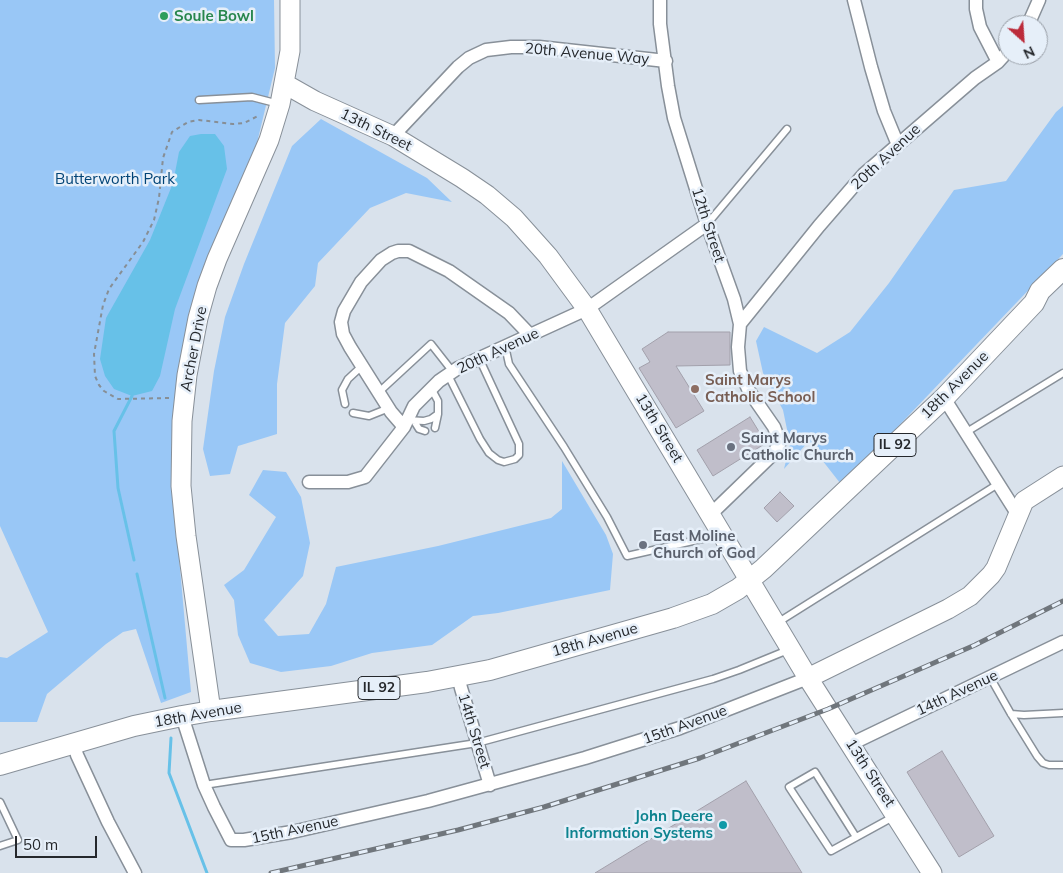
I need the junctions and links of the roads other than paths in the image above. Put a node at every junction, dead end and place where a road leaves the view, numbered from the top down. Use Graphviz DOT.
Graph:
graph roads {
  1 [pos="290,0"];
  2 [pos="660,0"];
  3 [pos="854,0"];
  4 [pos="976,0"];
  5 [pos="1039,0"];
  6 [pos="1032,15"];
  7 [pos="666,61"];
  8 [pos="998,62"];
  9 [pos="285,84"];
  10 [pos="199,100"];
  11 [pos="275,103"];
  12 [pos="787,128"];
  13 [pos="393,136"];
  14 [pos="898,145"];
  15 [pos="707,224"];
  16 [pos="1063,269"];
  17 [pos="1063,285"];
  18 [pos="1034,303"];
  19 [pos="588,309"];
  20 [pos="740,324"];
  21 [pos="530,335"];
  22 [pos="505,346"];
  23 [pos="479,358"];
  24 [pos="362,366"];
  25 [pos="1063,373"];
  26 [pos="450,374"];
  27 [pos="431,388"];
  28 [pos="379,392"];
  29 [pos="944,398"];
  30 [pos="345,404"];
  31 [pos="389,408"];
  32 [pos="353,414"];
  33 [pos="438,414"];
  34 [pos="408,422"];
  35 [pos="435,428"];
  36 [pos="424,431"];
  37 [pos="965,433"];
  38 [pos="1063,476"];
  39 [pos="309,482"];
  40 [pos="998,484"];
  41 [pos="711,514"];
  42 [pos="1018,515"];
  43 [pos="720,531"];
  44 [pos="749,580"];
  45 [pos="776,623"];
  46 [pos="1063,642"];
  47 [pos="792,648"];
  48 [pos="458,676"];
  49 [pos="990,677"];
  50 [pos="808,678"];
  51 [pos="211,711"];
  52 [pos="1063,713"];
  53 [pos="1011,714"];
  54 [pos="182,716"];
  55 [pos="477,743"];
  56 [pos="74,744"];
  57 [pos="850,744"];
  58 [pos="0,765"];
  59 [pos="1063,765"];
  60 [pos="204,785"];
  61 [pos="490,785"];
  62 [pos="0,802"];
  63 [pos="897,815"];
  64 [pos="856,837"];
  65 [pos="0,846"];
  66 [pos="135,873"];
  67 [pos="932,873"];
  1 -- 9 [label="street, Archer Drive"];
  2 -- 7 [label="street, 12th Street"];
  3 -- 14 [label="street"];
  4 -- 8 [label="street"];
  5 -- 6 [label="street"];
  7 -- 13 [label="street, 20th Avenue Way"];
  7 -- 15 [label="street, 12th Street"];
  8 -- 14 [label="street, 20th Avenue"];
  9 -- 11 [label="street, Archer Drive"];
  9 -- 13 [label="street, 13th Street"];
  10 -- 11 [label="lane"];
  11 -- 51 [label="street, Archer Drive"];
  12 -- 15 [label="lane"];
  13 -- 19 [label="street, 13th Street"];
  14 -- 20 [label="street, 20th Avenue"];
  15 -- 19 [label="street, 20th Avenue"];
  15 -- 20 [label="street, 12th Street"];
  16 -- 18 [label="main road, 18th Avenue / IL 92"];
  17 -- 18 [label="main road, IL 92"];
  18 -- 29 [label="main road, 18th Avenue / IL 92"];
  19 -- 21 [label="street, 20th Avenue"];
  19 -- 41 [label="street, 13th Street"];
  20 -- 41 [label="street, 12th Street"];
  21 -- 22 [label="street, 20th Avenue"];
  21 -- 24 [label="street"];
  22 -- 23 [label="street, 20th Avenue"];
  22 -- 43 [label="lane"];
  23 -- 26 [label="street, 20th Avenue"];
  23 -- 26 [label="lane"];
  24 -- 28 [label="street"];
  24 -- 30 [label="lane"];
  25 -- 37 [label="lane"];
  26 -- 27 [label="street, 20th Avenue"];
  26 -- 28 [label="lane"];
  27 -- 33 [label="lane"];
  27 -- 34 [label="street, 20th Avenue"];
  28 -- 31 [label="street"];
  29 -- 37 [label="street"];
  29 -- 44 [label="main road, 18th Avenue / IL 92"];
  31 -- 32 [label="lane"];
  31 -- 34 [label="street"];
  33 -- 34 [label="lane"];
  33 -- 35 [label="lane"];
  34 -- 36 [label="lane"];
  34 -- 39 [label="street, 20th Avenue"];
  37 -- 40 [label="street"];
  38 -- 42 [label="street, 15th Avenue"];
  40 -- 42 [label="street"];
  40 -- 45 [label="lane"];
  41 -- 43 [label="street, 13th Street"];
  42 -- 50 [label="street, 15th Avenue"];
  43 -- 44 [label="street, 13th Street"];
  44 -- 45 [label="street, 13th Street"];
  44 -- 48 [label="main road, 18th Avenue / IL 92"];
  45 -- 47 [label="street, 13th Street"];
  46 -- 49 [label="street, 14th Avenue"];
  47 -- 50 [label="street, 13th Street"];
  47 -- 55 [label="lane"];
  48 -- 51 [label="main road, 18th Avenue / IL 92"];
  48 -- 55 [label="street, 14th Street"];
  49 -- 53 [label="lane"];
  49 -- 57 [label="street, 14th Avenue"];
  50 -- 57 [label="street, 13th Street"];
  50 -- 61 [label="street, 15th Avenue"];
  51 -- 54 [label="main road, 18th Avenue / IL 92"];
  52 -- 53 [label="lane"];
  53 -- 59 [label="lane"];
  54 -- 56 [label="main road, 18th Avenue / IL 92"];
  54 -- 60 [label="street"];
  55 -- 60 [label="lane"];
  55 -- 61 [label="street, 14th Street"];
  56 -- 58 [label="main road, 18th Avenue / IL 92"];
  56 -- 66 [label="street"];
  57 -- 63 [label="street, 13th Street"];
  60 -- 61 [label="street, 15th Avenue"];
  62 -- 65 [label="lane"];
  63 -- 64 [label="lane"];
  63 -- 67 [label="street, 13th Street"];
  64 -- 64 [label="lane"];
}
